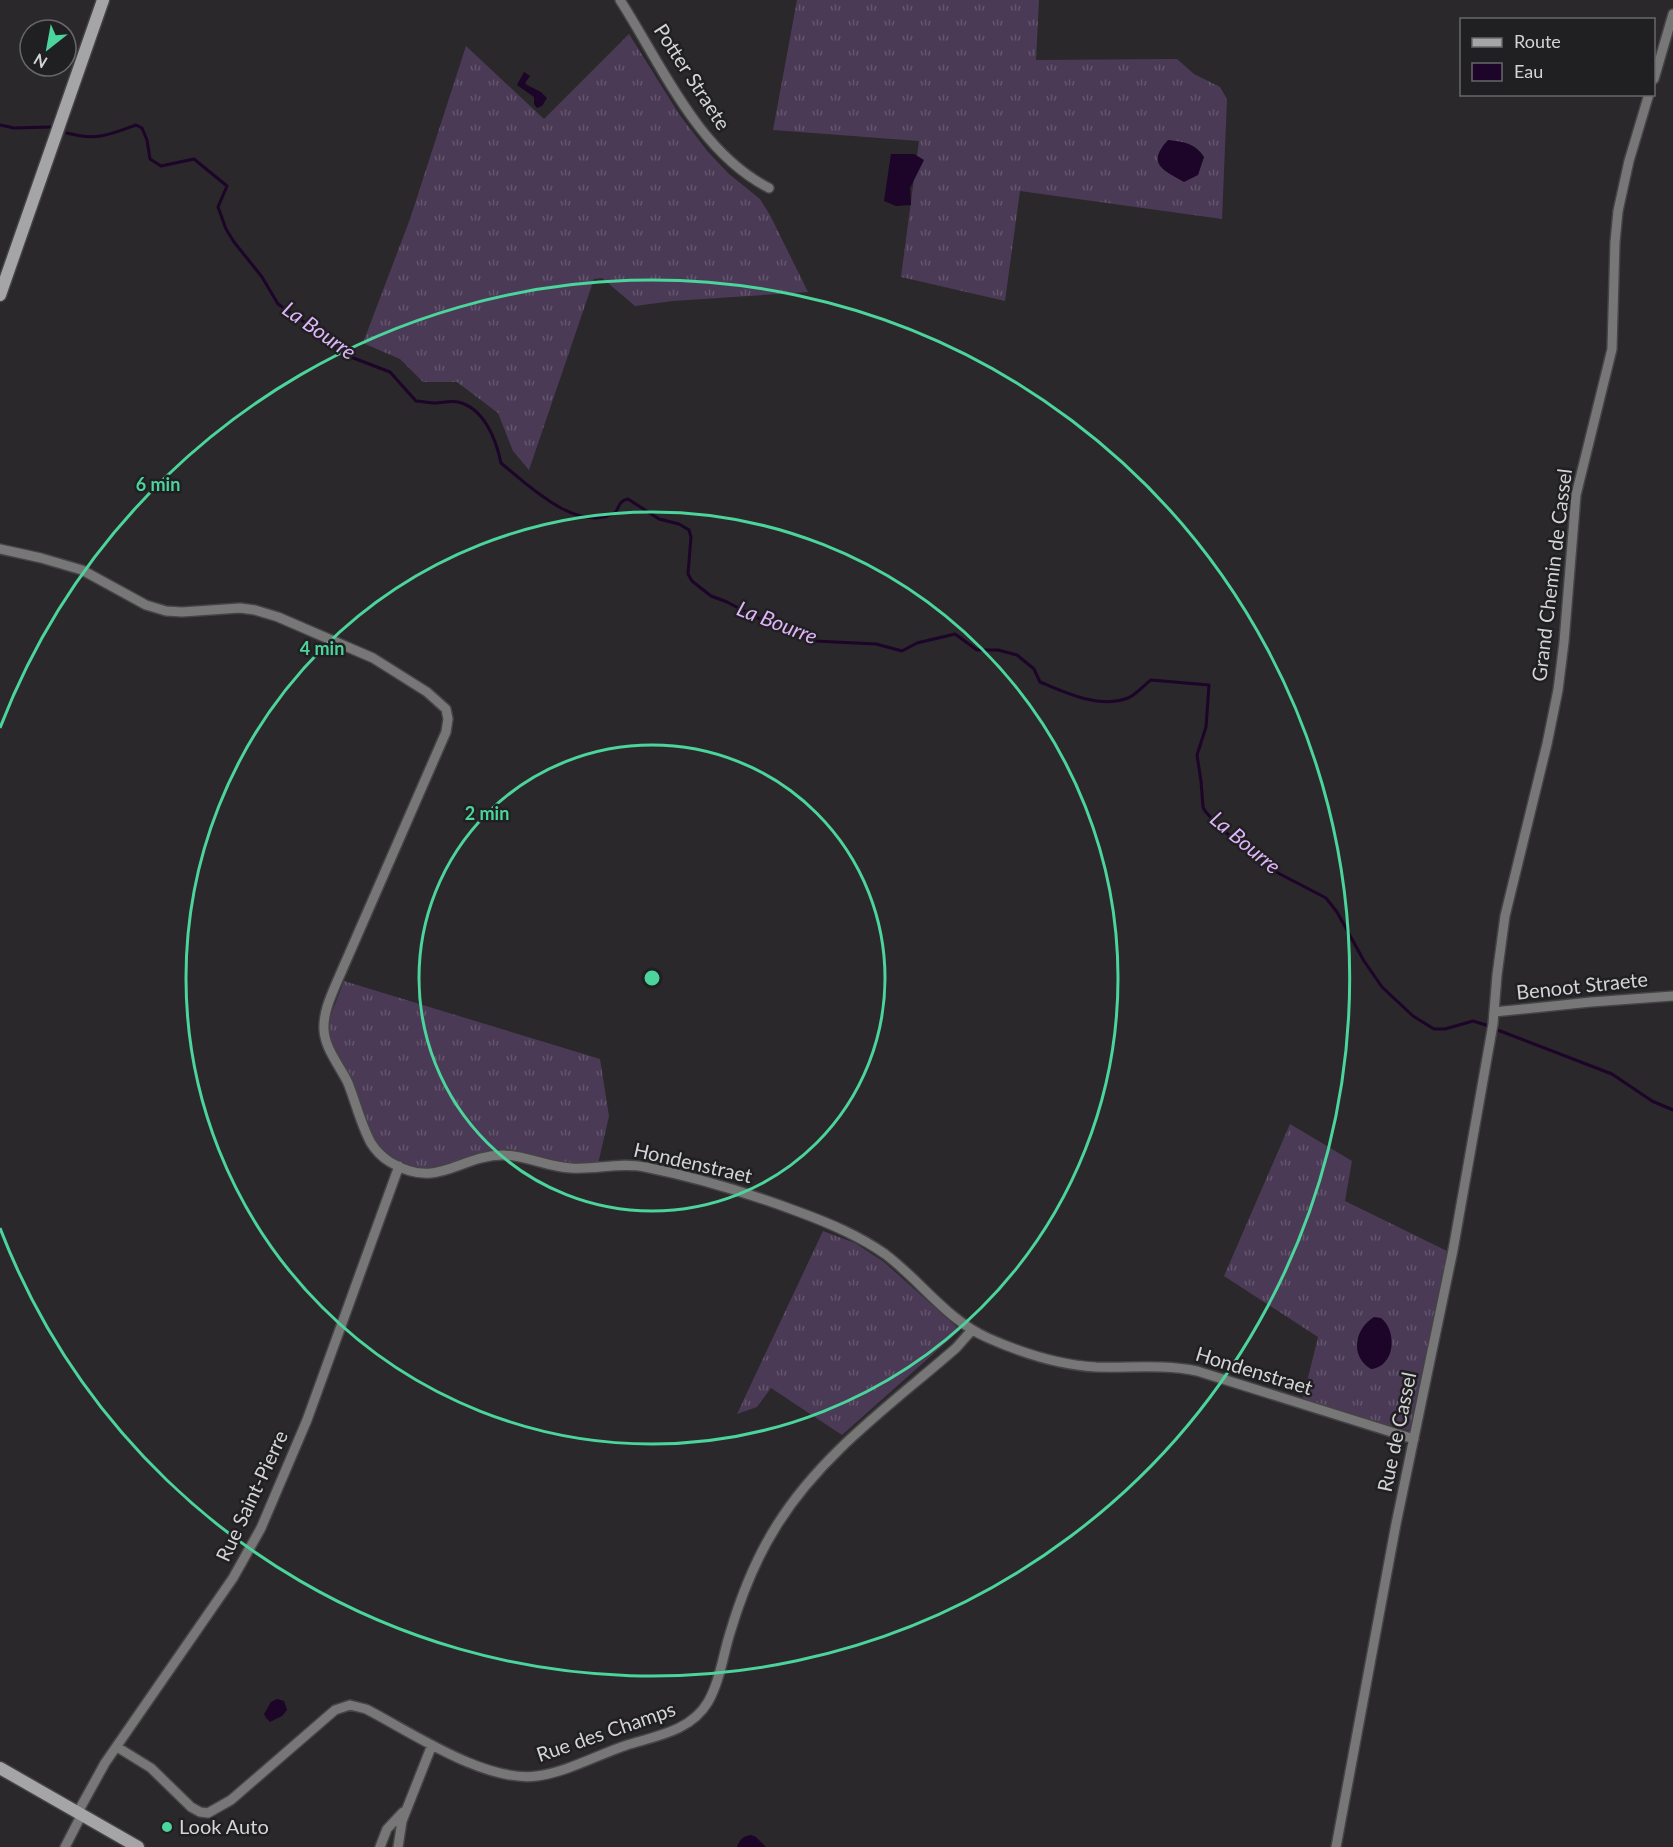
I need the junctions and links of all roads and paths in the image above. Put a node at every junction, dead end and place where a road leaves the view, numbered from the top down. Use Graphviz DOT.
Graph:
graph roads {
  1 [pos="103,0"];
  2 [pos="620,0"];
  3 [pos="1673,14"];
  4 [pos="1655,72"];
  5 [pos="1648,96"];
  6 [pos="769,188"];
  7 [pos="0,296"];
  8 [pos="0,549"];
  9 [pos="1673,996"];
  10 [pos="1494,1012"];
  11 [pos="1492,1029"];
  12 [pos="399,1166"];
  13 [pos="972,1330"];
  14 [pos="1414,1439"];
  15 [pos="432,1745"];
  16 [pos="117,1747"];
  17 [pos="0,1768"];
  18 [pos="407,1808"];
  19 [pos="84,1815"];
  20 [pos="65,1847"];
  21 [pos="123,1847"];
  22 [pos="138,1847"];
  23 [pos="381,1847"];
  24 [pos="398,1847"];
  25 [pos="1336,1847"];
  1 -- 7 [label="street"];
  2 -- 6 [label="street, Potter Straete"];
  3 -- 4 [label="street"];
  5 -- 10 [label="street, Grand Chemin de Cassel"];
  8 -- 12 [label="street, Hondenstraet"];
  9 -- 10 [label="street, Benoot Straete"];
  10 -- 11 [label="street, Grand Chemin de Cassel"];
  11 -- 14 [label="street, Rue de Cassel"];
  12 -- 13 [label="street, Hondenstraet"];
  12 -- 16 [label="street, Rue Saint-Pierre"];
  13 -- 14 [label="street, Hondenstraet"];
  13 -- 15 [label="street, Rue des Champs"];
  14 -- 25 [label="street, Rue de Cassel"];
  15 -- 16 [label="street, Rue des Champs"];
  15 -- 18 [label="street"];
  16 -- 19 [label="street, Rue Saint-Pierre"];
  17 -- 19 [label="street"];
  18 -- 23 [label="street"];
  18 -- 24 [label="street"];
  19 -- 20 [label="street, Rue Saint-Pierre"];
  19 -- 21 [label="street"];
  19 -- 22 [label="street"];
}
